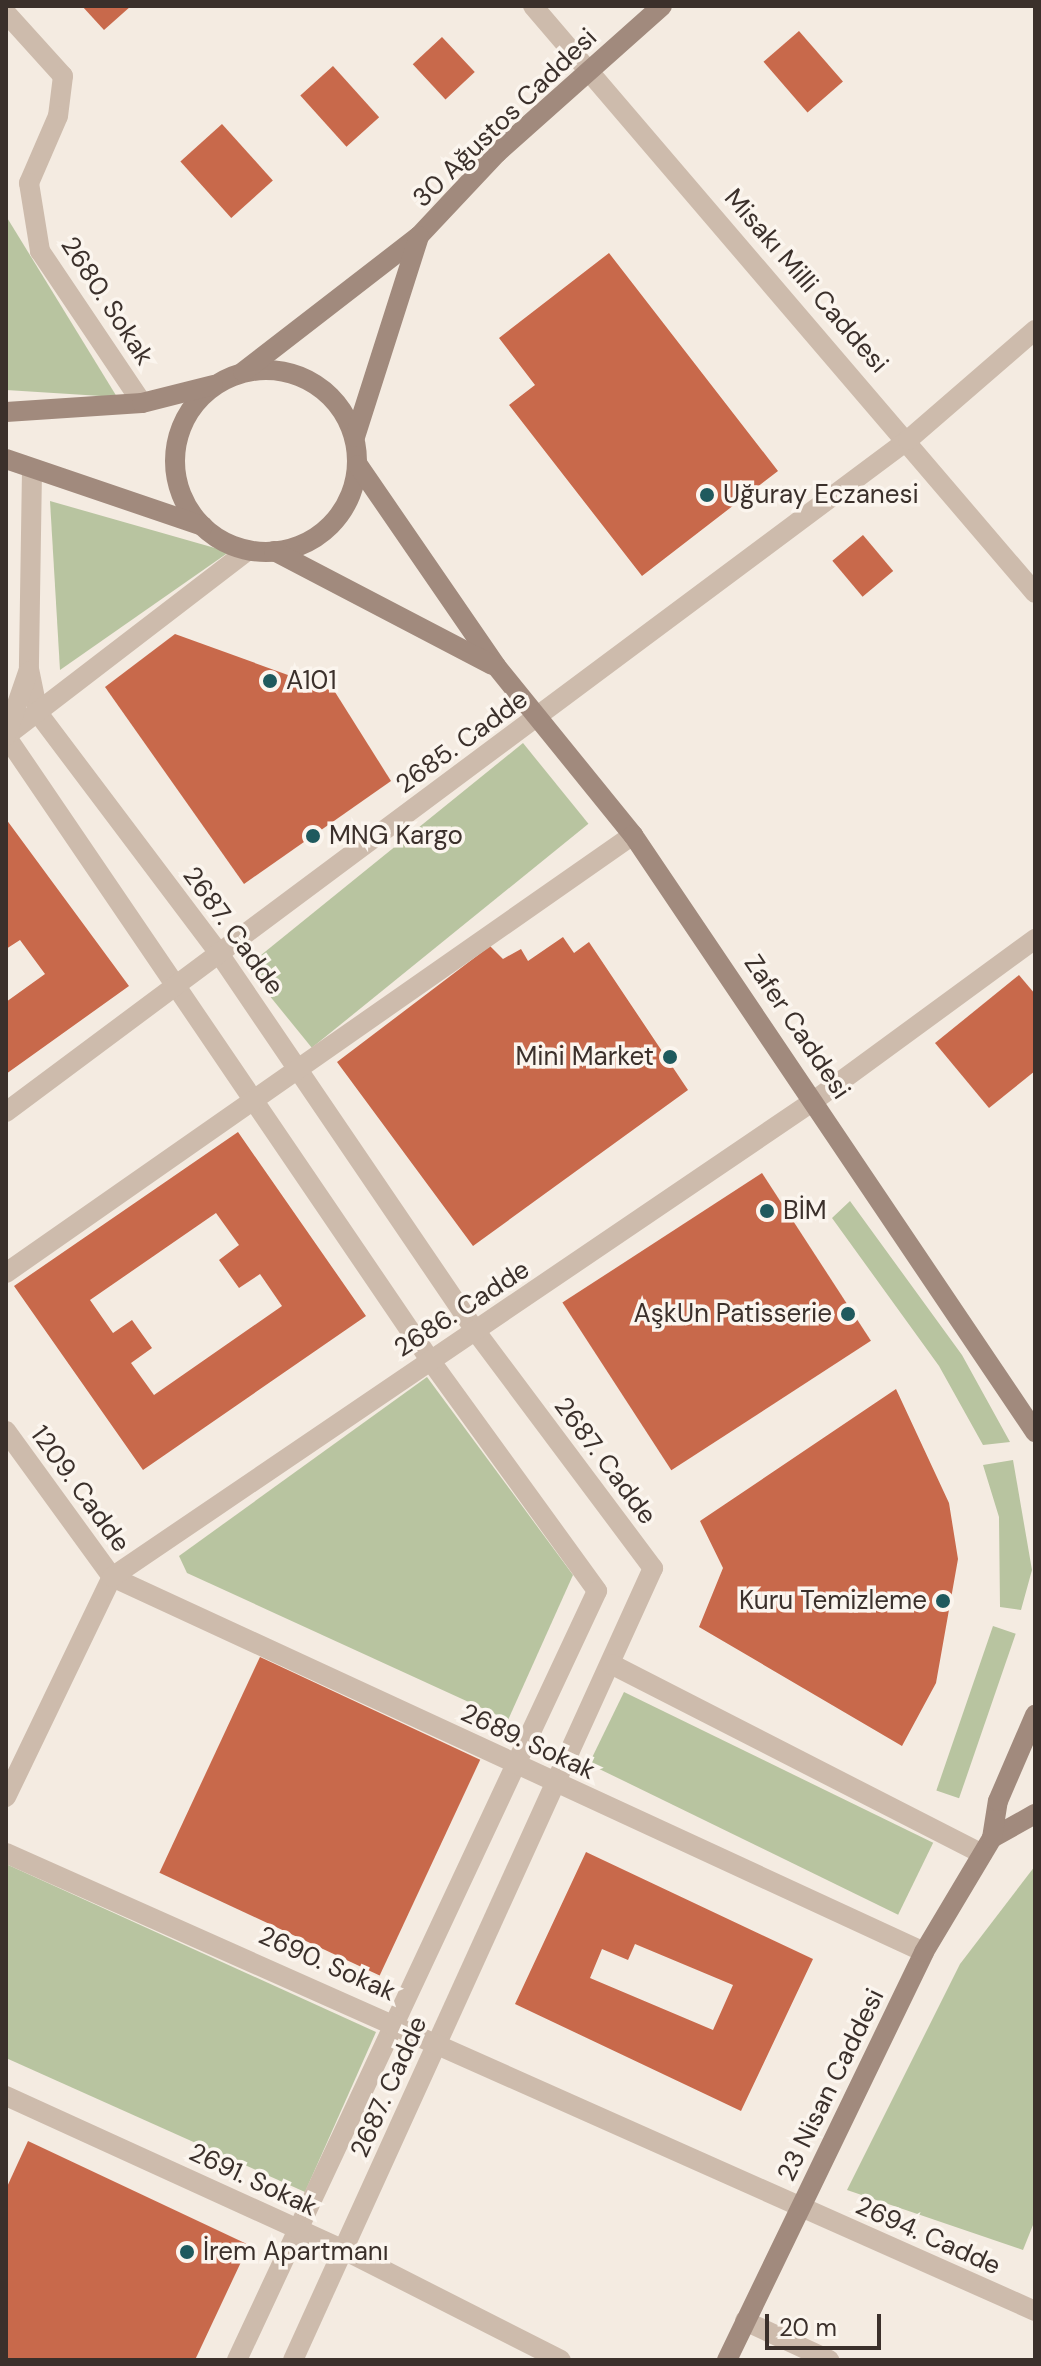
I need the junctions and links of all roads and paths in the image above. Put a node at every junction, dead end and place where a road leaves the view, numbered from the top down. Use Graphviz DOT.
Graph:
graph roads {
  1 [pos="533,6"];
  2 [pos="662,6"];
  3 [pos="6,13"];
  4 [pos="590,71"];
  5 [pos="419,236"];
  6 [pos="1035,330"];
  7 [pos="243,372"];
  8 [pos="217,384"];
  9 [pos="142,403"];
  10 [pos="6,412"];
  11 [pos="355,437"];
  12 [pos="908,440"];
  13 [pos="6,459"];
  14 [pos="358,465"];
  15 [pos="32,470"];
  16 [pos="203,526"];
  17 [pos="248,550"];
  18 [pos="274,551"];
  19 [pos="1035,593"];
  20 [pos="496,666"];
  21 [pos="29,669"];
  22 [pos="38,713"];
  23 [pos="539,718"];
  24 [pos="6,736"];
  25 [pos="633,835"];
  26 [pos="1035,939"];
  27 [pos="218,952"];
  28 [pos="175,983"];
  29 [pos="297,1067"];
  30 [pos="254,1098"];
  31 [pos="815,1100"];
  32 [pos="6,1112"];
  33 [pos="6,1273"];
  34 [pos="477,1333"];
  35 [pos="430,1360"];
  36 [pos="6,1431"];
  37 [pos="1035,1432"];
  38 [pos="112,1577"];
  39 [pos="611,1664"];
  40 [pos="1035,1715"];
  41 [pos="518,1767"];
  42 [pos="558,1785"];
  43 [pos="6,1797"];
  44 [pos="1035,1814"];
  45 [pos="987,1846"];
  46 [pos="6,1853"];
  47 [pos="924,1952"];
  48 [pos="393,2021"];
  49 [pos="438,2043"];
  50 [pos="6,2096"];
  51 [pos="800,2209"];
  52 [pos="297,2229"];
  53 [pos="344,2250"];
  54 [pos="1035,2311"];
  55 [pos="745,2321"];
  56 [pos="237,2360"];
  57 [pos="293,2360"];
  58 [pos="561,2360"];
  59 [pos="727,2360"];
  60 [pos="829,2360"];
  1 -- 4 [label="street, Misakı Milli Caddesi"];
  2 -- 4 [label="main road, 30 Ağustos Caddesi"];
  3 -- 9 [label="street, 2680. Sokak"];
  4 -- 5 [label="main road, 30 Ağustos Caddesi"];
  4 -- 12 [label="street, Misakı Milli Caddesi"];
  5 -- 7 [label="main road, 30 Ağustos Caddesi"];
  5 -- 11 [label="main road, 30 Ağustos Caddesi"];
  6 -- 12 [label="street, 2685. Cadde"];
  7 -- 8 [label="main road"];
  7 -- 11 [label="main road"];
  8 -- 9 [label="main road"];
  8 -- 16 [label="main road"];
  9 -- 10 [label="main road"];
  11 -- 14 [label="main road"];
  12 -- 19 [label="street, Misakı Milli Caddesi"];
  12 -- 23 [label="street, 2685. Cadde"];
  13 -- 15 [label="main road"];
  14 -- 18 [label="main road"];
  14 -- 20 [label="main road, Zafer Caddesi"];
  15 -- 16 [label="main road"];
  15 -- 21 [label="street, 2687. Cadde"];
  16 -- 17 [label="main road"];
  17 -- 18 [label="main road"];
  17 -- 22 [label="street"];
  18 -- 20 [label="main road"];
  20 -- 23 [label="main road, Zafer Caddesi"];
  21 -- 22 [label="street, 2687. Cadde"];
  21 -- 24 [label="street, 2687. Cadde"];
  22 -- 24 [label="street"];
  22 -- 27 [label="street, 2687. Cadde"];
  23 -- 25 [label="main road, Zafer Caddesi"];
  23 -- 27 [label="street, 2685. Cadde"];
  24 -- 28 [label="street, 2687. Cadde"];
  25 -- 29 [label="street"];
  25 -- 31 [label="main road, Zafer Caddesi"];
  26 -- 31 [label="street, 2686. Cadde"];
  27 -- 28 [label="street, 2685. Cadde"];
  27 -- 29 [label="street, 2687. Cadde"];
  28 -- 30 [label="street, 2687. Cadde"];
  28 -- 32 [label="street, 2685. Cadde"];
  29 -- 30 [label="street"];
  29 -- 34 [label="street, 2687. Cadde"];
  30 -- 33 [label="street"];
  30 -- 35 [label="street, 2687. Cadde"];
  31 -- 34 [label="street, 2686. Cadde"];
  31 -- 37 [label="main road, Zafer Caddesi"];
  34 -- 35 [label="street, 2686. Cadde"];
  34 -- 39 [label="street, 2687. Cadde"];
  35 -- 38 [label="street, 2686. Cadde"];
  35 -- 41 [label="street, 2687. Cadde"];
  36 -- 38 [label="street, 1209. Cadde"];
  38 -- 41 [label="street, 2689. Sokak"];
  38 -- 43 [label="street, 2686. Cadde"];
  39 -- 42 [label="street, 2687. Cadde"];
  39 -- 45 [label="street"];
  40 -- 45 [label="main road, 23 Nisan Caddesi"];
  41 -- 42 [label="street, 2689. Sokak"];
  41 -- 48 [label="street, 2687. Cadde"];
  42 -- 47 [label="street, 2689. Sokak"];
  42 -- 49 [label="street, 2687. Cadde"];
  44 -- 45 [label="main road"];
  45 -- 47 [label="main road, 23 Nisan Caddesi"];
  46 -- 48 [label="street, 2690. Sokak"];
  47 -- 51 [label="main road, 23 Nisan Caddesi"];
  48 -- 49 [label="street, 2690. Sokak"];
  48 -- 52 [label="street, 2687. Cadde"];
  49 -- 51 [label="street, 2690. Sokak"];
  49 -- 53 [label="street, 2687. Cadde"];
  50 -- 52 [label="street, 2691. Sokak"];
  51 -- 54 [label="street, 2694. Cadde"];
  51 -- 55 [label="main road, 23 Nisan Caddesi"];
  52 -- 53 [label="street, 2691. Sokak"];
  52 -- 56 [label="street, 2687. Cadde"];
  53 -- 57 [label="street, 2687. Cadde"];
  53 -- 58 [label="street, 2691. Sokak"];
  55 -- 59 [label="main road, 23 Nisan Caddesi"];
  55 -- 60 [label="street"];
}
